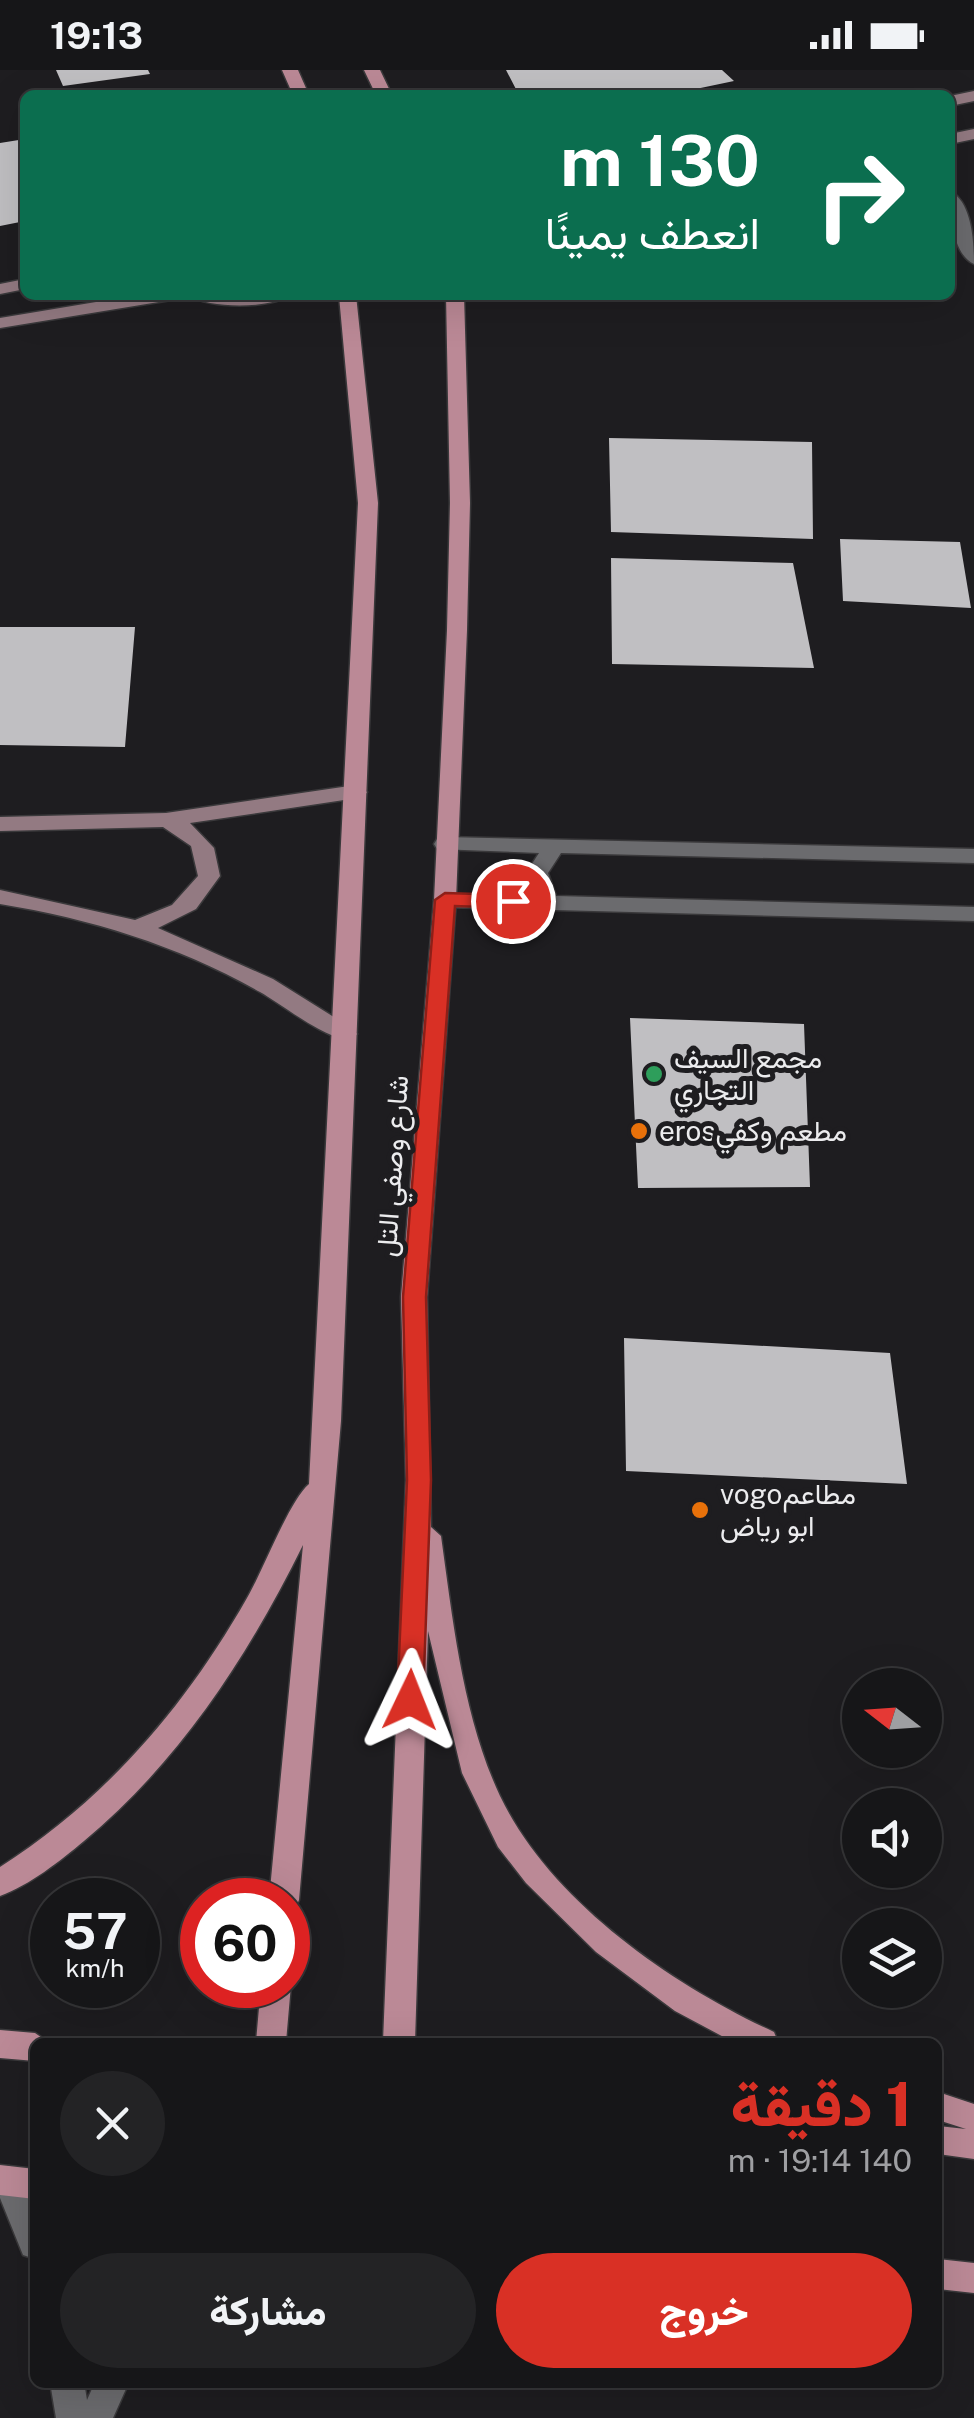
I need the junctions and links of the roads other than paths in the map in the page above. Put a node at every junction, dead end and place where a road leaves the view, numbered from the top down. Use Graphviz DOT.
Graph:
graph roads {
  1 [pos="955,209"];
  2 [pos="974,259"];
  3 [pos="140,300"];
  4 [pos="348,300"];
  5 [pos="455,300"];
  6 [pos="0,323"];
  7 [pos="356,792"];
  8 [pos="166,820"];
  9 [pos="0,824"];
  10 [pos="445,844"];
  11 [pos="555,845"];
  12 [pos="974,856"];
  13 [pos="0,896"];
  14 [pos="445,900"];
  15 [pos="548,902"];
  16 [pos="974,914"];
  17 [pos="137,927"];
  18 [pos="345,1034"];
  19 [pos="323,1474"];
  20 [pos="419,1480"];
  21 [pos="286,1878"];
  22 [pos="0,1883"];
  23 [pos="274,2008"];
  24 [pos="271,2038"];
  25 [pos="399,2038"];
  26 [pos="753,2038"];
  27 [pos="0,2044"];
  28 [pos="30,2047"];
  29 [pos="942,2107"];
  30 [pos="974,2118"];
  31 [pos="942,2141"];
  32 [pos="974,2145"];
  33 [pos="14,2182"];
  34 [pos="30,2229"];
  35 [pos="942,2274"];
  36 [pos="974,2278"];
  37 [pos="68,2388"];
  38 [pos="109,2388"];
  39 [pos="73,2418"];
  40 [pos="96,2418"];
  1 -- 2 [label="street"];
  3 -- 6 [label="street"];
  4 -- 7 [label="main road, شارع وصفي التل"];
  5 -- 10 [label="main road, شارع وصفي التل"];
  7 -- 8 [label="street"];
  7 -- 18 [label="main road, شارع وصفي التل"];
  8 -- 9 [label="street"];
  8 -- 17 [label="street"];
  10 -- 11 [label="street"];
  10 -- 14 [label="main road, شارع وصفي التل"];
  11 -- 12 [label="street"];
  11 -- 15 [label="street"];
  13 -- 17 [label="street"];
  14 -- 15 [label="street"];
  14 -- 20 [label="main road, شارع وصفي التل"];
  15 -- 16 [label="street"];
  17 -- 18 [label="street"];
  18 -- 19 [label="main road, شارع وصفي التل"];
  19 -- 21 [label="main road, شارع وصفي التل"];
  19 -- 22 [label="main road"];
  20 -- 25 [label="main road, شارع وصفي التل"];
  20 -- 26 [label="main road"];
  23 -- 24 [label="main road"];
  27 -- 28 [label="main road"];
  29 -- 30 [label="main road"];
  31 -- 32 [label="main road"];
  33 -- 34 [label="street"];
  35 -- 36 [label="main road"];
  37 -- 39 [label="street"];
  38 -- 40 [label="street"];
}
